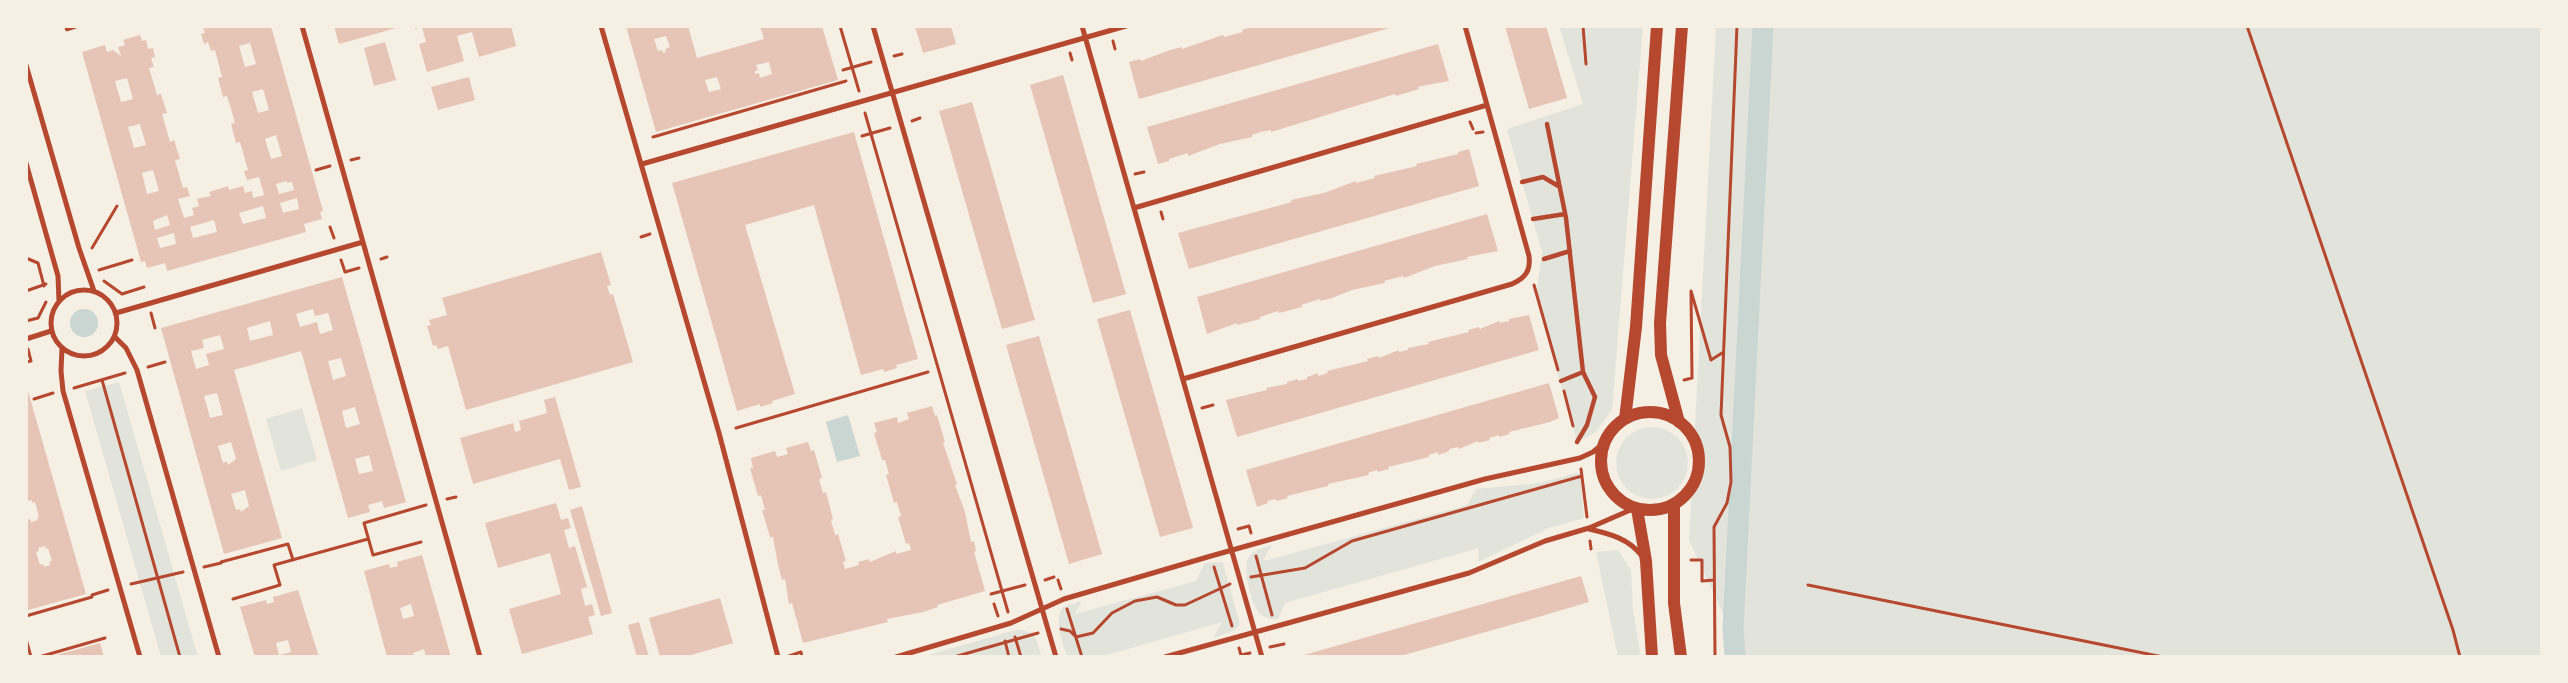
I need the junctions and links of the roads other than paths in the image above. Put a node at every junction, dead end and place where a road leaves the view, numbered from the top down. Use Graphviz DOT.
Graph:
graph roads {
  1 [pos="76,26"];
  2 [pos="302,26"];
  3 [pos="601,26"];
  4 [pos="873,26"];
  5 [pos="1082,26"];
  6 [pos="1126,26"];
  7 [pos="1465,26"];
  8 [pos="1657,26"];
  9 [pos="1682,26"];
  10 [pos="67,29"];
  11 [pos="1085,38"];
  12 [pos="26,65"];
  13 [pos="891,93"];
  14 [pos="1487,105"];
  15 [pos="1547,124"];
  16 [pos="26,163"];
  17 [pos="642,164"];
  18 [pos="1522,182"];
  19 [pos="1560,187"];
  20 [pos="1134,208"];
  21 [pos="1566,214"];
  22 [pos="1533,218"];
  23 [pos="363,242"];
  24 [pos="1570,251"];
  25 [pos="1544,259"];
  26 [pos="94,291"];
  27 [pos="59,301"];
  28 [pos="116,313"];
  29 [pos="51,331"];
  30 [pos="115,337"];
  31 [pos="26,339"];
  32 [pos="62,348"];
  33 [pos="1583,372"];
  34 [pos="1182,379"];
  35 [pos="1561,381"];
  36 [pos="1625,419"];
  37 [pos="1679,422"];
  38 [pos="1606,441"];
  39 [pos="1577,442"];
  40 [pos="1674,505"];
  41 [pos="1636,508"];
  42 [pos="1589,528"];
  43 [pos="1232,551"];
  44 [pos="1646,561"];
  45 [pos="1042,610"];
  46 [pos="1254,632"];
  47 [pos="140,657"];
  48 [pos="219,657"];
  49 [pos="480,657"];
  50 [pos="778,657"];
  51 [pos="896,657"];
  52 [pos="1056,657"];
  53 [pos="1165,657"];
  54 [pos="1262,657"];
  55 [pos="1652,657"];
  56 [pos="1681,657"];
  1 -- 10 [label="street"];
  2 -- 23 [label="street"];
  3 -- 17 [label="street"];
  4 -- 13 [label="street"];
  5 -- 11 [label="street"];
  6 -- 11 [label="street"];
  7 -- 14 [label="street"];
  8 -- 36 [label="main road"];
  9 -- 37 [label="main road"];
  11 -- 13 [label="street"];
  11 -- 20 [label="street"];
  12 -- 26 [label="street"];
  13 -- 17 [label="street"];
  13 -- 45 [label="street"];
  14 -- 20 [label="street"];
  14 -- 34 [label="street"];
  15 -- 19 [label="street"];
  16 -- 27 [label="street"];
  17 -- 50 [label="street"];
  18 -- 19 [label="street"];
  19 -- 21 [label="street"];
  20 -- 34 [label="street"];
  21 -- 22 [label="street"];
  21 -- 24 [label="street"];
  23 -- 28 [label="street"];
  23 -- 49 [label="street"];
  24 -- 25 [label="street"];
  24 -- 33 [label="street"];
  26 -- 27 [label="street"];
  26 -- 28 [label="street"];
  27 -- 29 [label="street"];
  28 -- 30 [label="street"];
  29 -- 31 [label="street"];
  29 -- 32 [label="street"];
  30 -- 32 [label="street"];
  30 -- 48 [label="street"];
  32 -- 47 [label="street"];
  33 -- 35 [label="street"];
  33 -- 39 [label="street"];
  34 -- 43 [label="street"];
  36 -- 37 [label="main road"];
  36 -- 38 [label="main road"];
  37 -- 40 [label="main road"];
  38 -- 41 [label="main road"];
  38 -- 43 [label="street"];
  40 -- 41 [label="main road"];
  40 -- 56 [label="main road"];
  41 -- 42 [label="street"];
  41 -- 44 [label="main road"];
  42 -- 44 [label="street"];
  42 -- 46 [label="street"];
  43 -- 45 [label="street"];
  43 -- 46 [label="street"];
  44 -- 55 [label="main road"];
  45 -- 51 [label="street"];
  45 -- 52 [label="street"];
  46 -- 53 [label="street"];
  46 -- 54 [label="street"];
}
